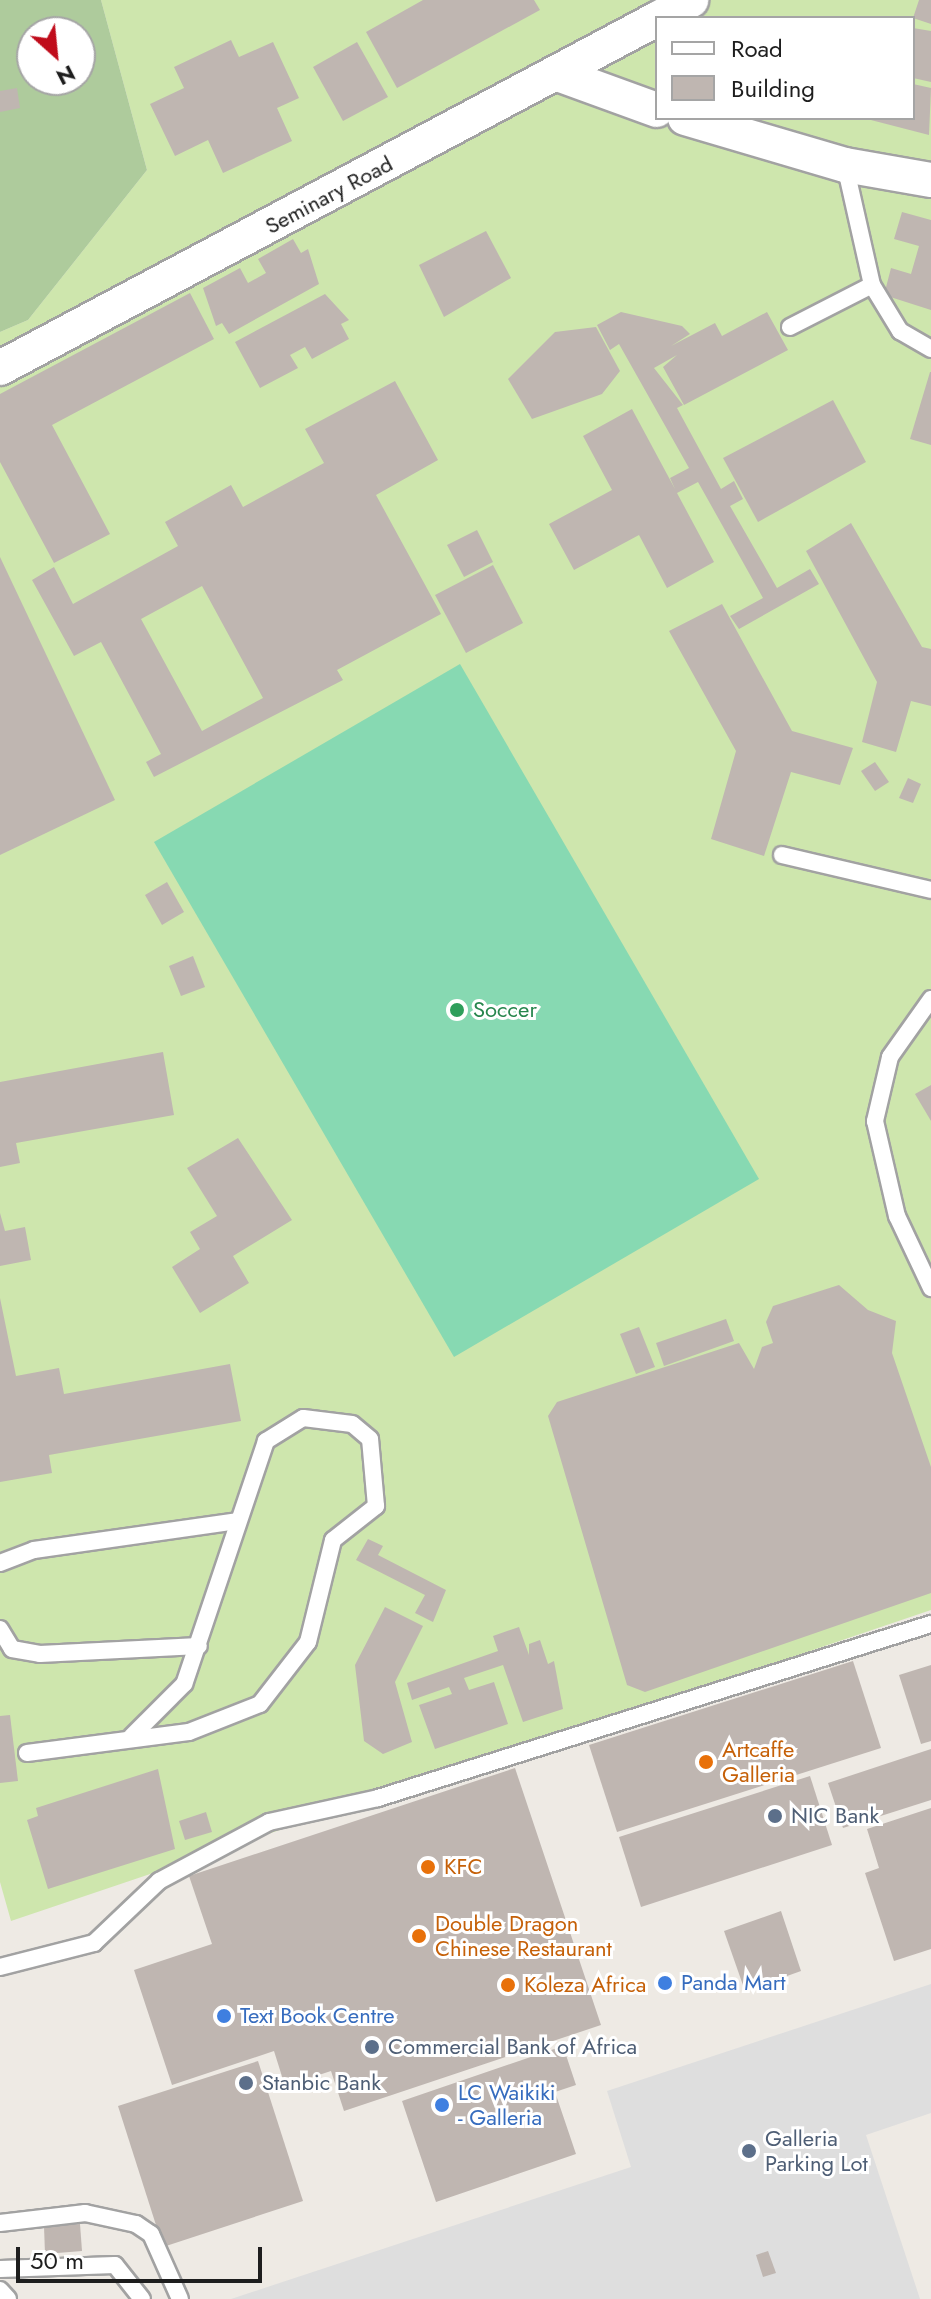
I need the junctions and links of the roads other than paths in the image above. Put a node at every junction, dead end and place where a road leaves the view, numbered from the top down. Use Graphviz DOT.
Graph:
graph roads {
  1 [pos="691,0"];
  2 [pos="662,16"];
  3 [pos="655,20"];
  4 [pos="558,74"];
  5 [pos="655,109"];
  6 [pos="692,120"];
  7 [pos="845,165"];
  8 [pos="931,180"];
  9 [pos="872,285"];
  10 [pos="790,327"];
  11 [pos="931,349"];
  12 [pos="0,368"];
  13 [pos="782,855"];
  14 [pos="931,890"];
  15 [pos="931,999"];
  16 [pos="931,1288"];
  17 [pos="237,1521"];
  18 [pos="0,1563"];
  19 [pos="931,1624"];
  20 [pos="0,1629"];
  21 [pos="199,1646"];
  22 [pos="132,1736"];
  23 [pos="27,1753"];
  24 [pos="0,1967"];
  25 [pos="0,2223"];
  26 [pos="0,2269"];
  27 [pos="0,2290"];
  28 [pos="8,2299"];
  29 [pos="142,2299"];
  30 [pos="180,2299"];
  1 -- 2 [label="street, Seminary Road"];
  3 -- 4 [label="street, Seminary Road"];
  4 -- 5 [label="street"];
  4 -- 12 [label="street, Seminary Road"];
  6 -- 7 [label="street"];
  7 -- 8 [label="street"];
  7 -- 9 [label="lane"];
  9 -- 10 [label="lane"];
  9 -- 11 [label="lane"];
  13 -- 14 [label="lane"];
  15 -- 16 [label="lane"];
  17 -- 18 [label="lane"];
  17 -- 21 [label="lane"];
  17 -- 22 [label="lane"];
  19 -- 24 [label="lane"];
  20 -- 21 [label="lane"];
  21 -- 22 [label="lane"];
  22 -- 23 [label="lane"];
  25 -- 30 [label="lane"];
  26 -- 29 [label="lane"];
  27 -- 28 [label="lane"];
}
